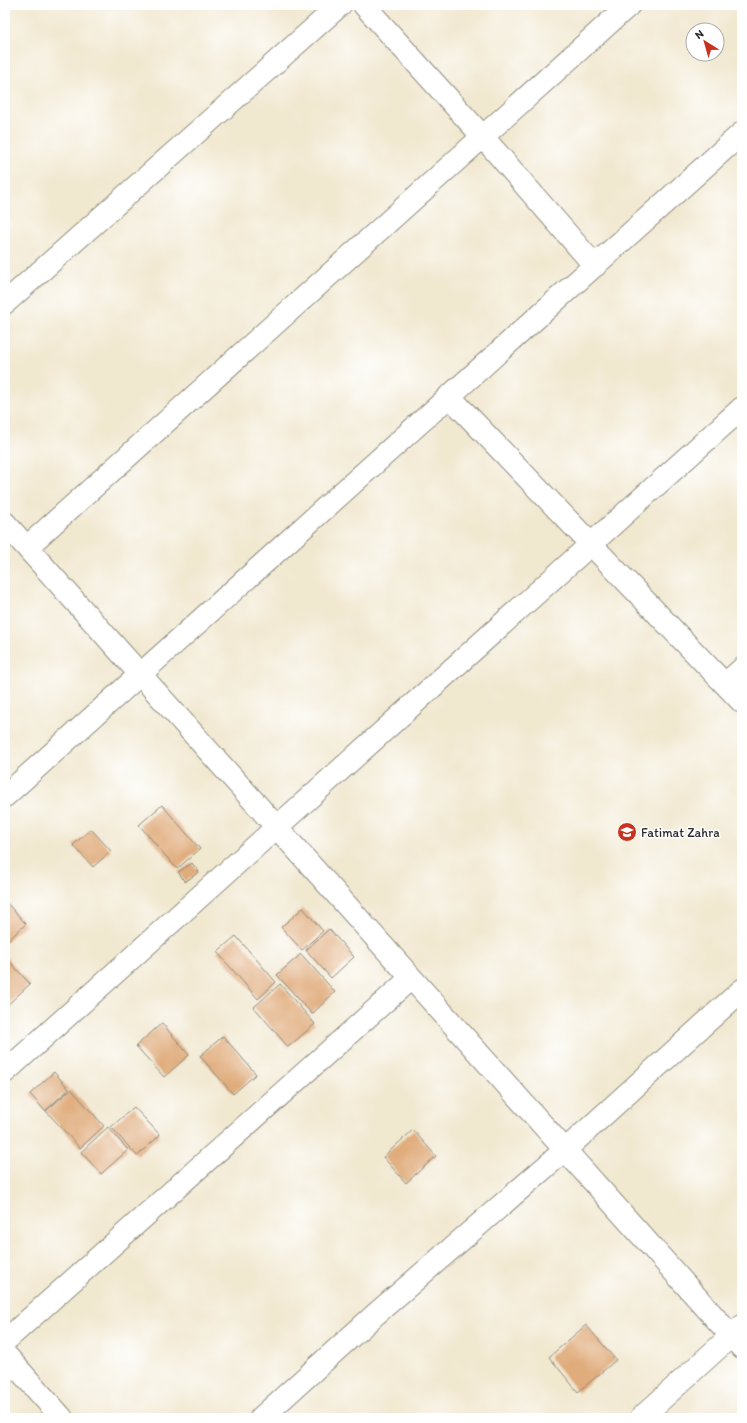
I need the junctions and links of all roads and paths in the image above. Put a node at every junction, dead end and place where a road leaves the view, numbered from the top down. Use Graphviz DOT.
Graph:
graph roads {
  1 [pos="340,5"];
  2 [pos="364,5"];
  3 [pos="629,5"];
  4 [pos="742,133"];
  5 [pos="483,137"];
  6 [pos="595,266"];
  7 [pos="5,303"];
  8 [pos="449,396"];
  9 [pos="742,408"];
  10 [pos="5,523"];
  11 [pos="591,545"];
  12 [pos="27,547"];
  13 [pos="742,669"];
  14 [pos="140,674"];
  15 [pos="725,684"];
  16 [pos="742,702"];
  17 [pos="5,796"];
  18 [pos="277,827"];
  19 [pos="411,978"];
  20 [pos="742,990"];
  21 [pos="5,1072"];
  22 [pos="565,1150"];
  23 [pos="738,1337"];
  24 [pos="5,1341"];
  25 [pos="5,1354"];
  26 [pos="62,1418"];
  27 [pos="261,1418"];
  28 [pos="641,1418"];
  1 -- 7 [label="street"];
  2 -- 5 [label="street"];
  3 -- 5 [label="street"];
  4 -- 6 [label="street"];
  5 -- 6 [label="street"];
  5 -- 12 [label="street"];
  6 -- 8 [label="street"];
  8 -- 11 [label="street"];
  8 -- 14 [label="street"];
  9 -- 11 [label="street"];
  10 -- 12 [label="street"];
  11 -- 15 [label="street"];
  11 -- 18 [label="street"];
  12 -- 14 [label="street"];
  13 -- 15 [label="street"];
  14 -- 17 [label="street"];
  14 -- 18 [label="street"];
  15 -- 16 [label="street"];
  18 -- 19 [label="street"];
  18 -- 21 [label="street"];
  19 -- 22 [label="street"];
  19 -- 24 [label="street"];
  20 -- 22 [label="street"];
  22 -- 23 [label="street"];
  22 -- 27 [label="street"];
  23 -- 28 [label="street"];
  25 -- 26 [label="street"];
}
